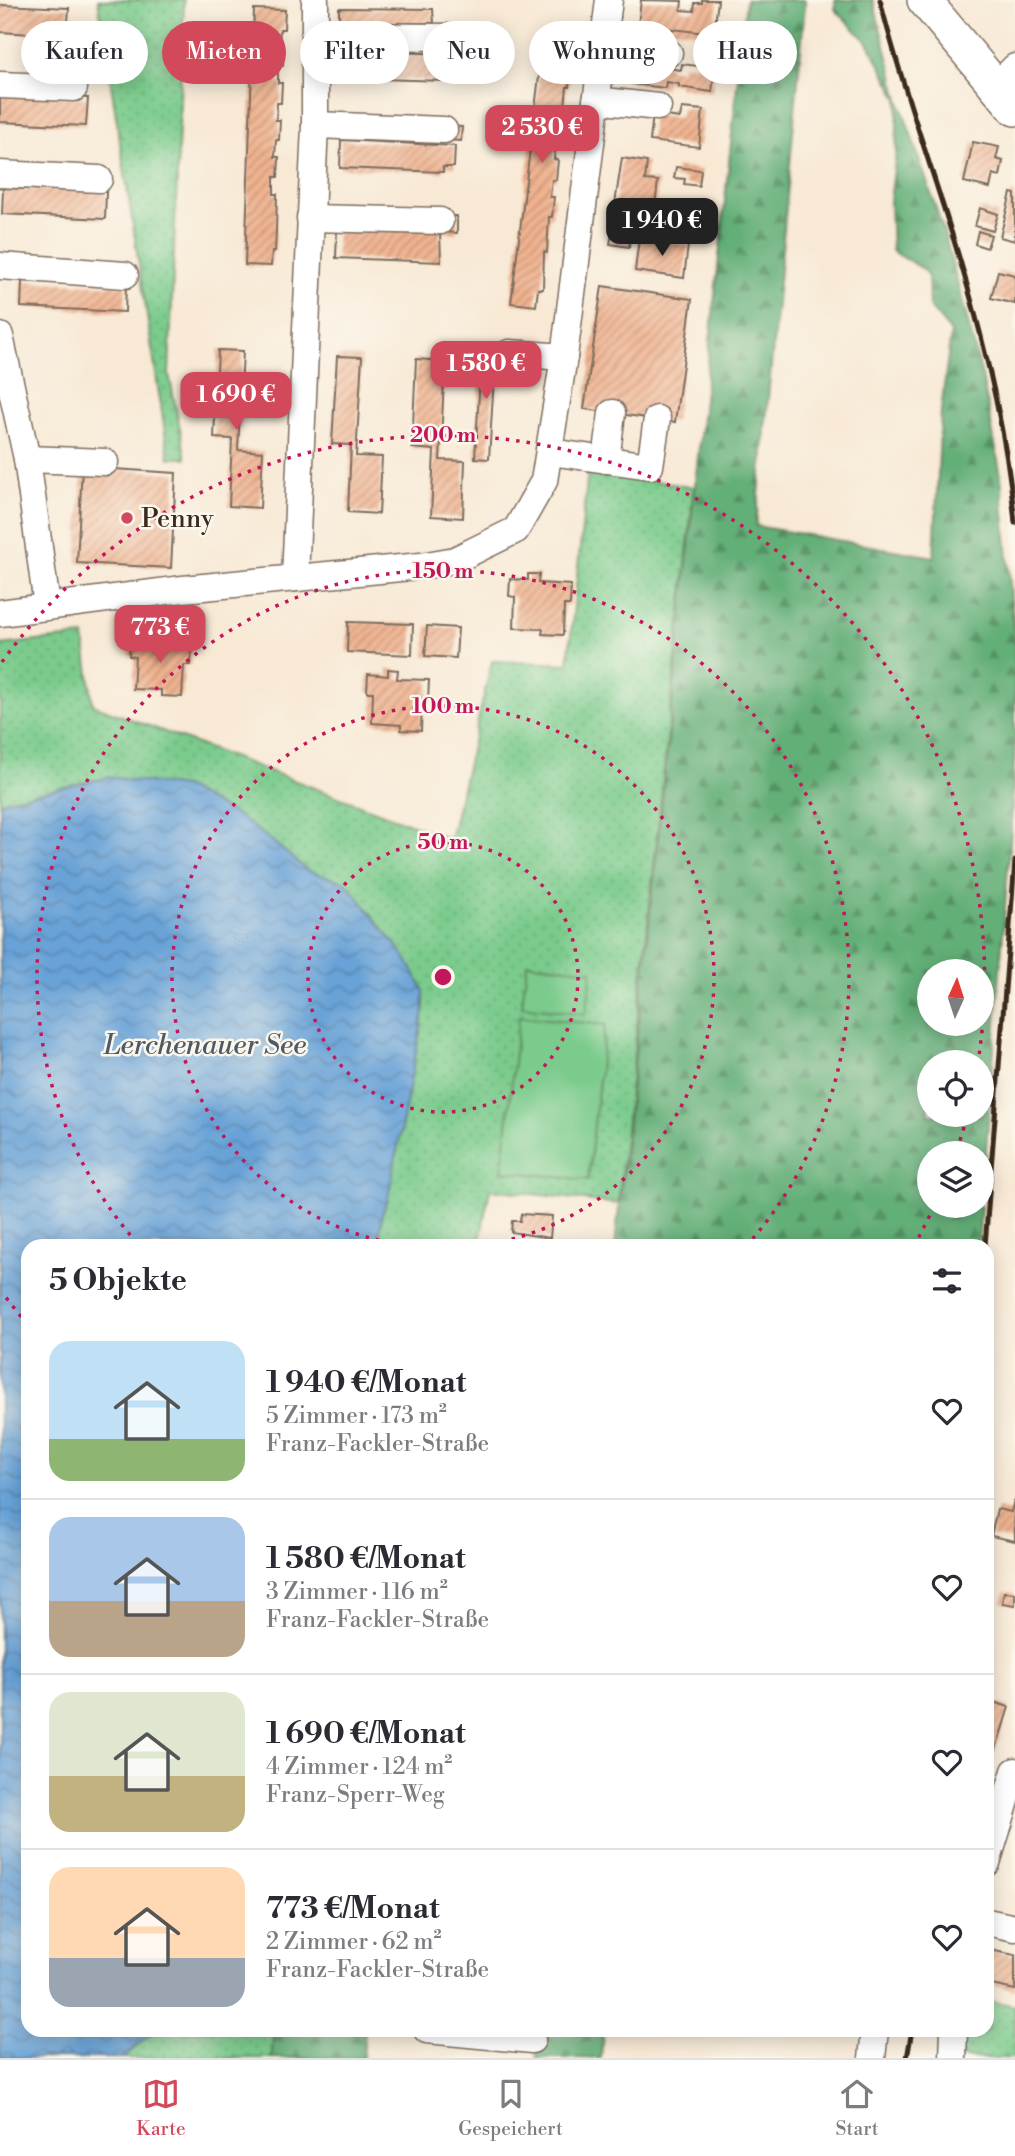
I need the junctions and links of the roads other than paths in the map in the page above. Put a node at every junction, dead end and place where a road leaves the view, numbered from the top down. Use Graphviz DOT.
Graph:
graph roads {
  1 [pos="314,0"];
  2 [pos="608,0"];
  3 [pos="924,0"];
  4 [pos="314,21"];
  5 [pos="606,21"];
  6 [pos="315,84"];
  7 [pos="598,84"];
  8 [pos="0,85"];
  9 [pos="1009,87"];
  10 [pos="74,89"];
  11 [pos="596,100"];
  12 [pos="658,107"];
  13 [pos="315,125"];
  14 [pos="444,130"];
  15 [pos="0,174"];
  16 [pos="99,179"];
  17 [pos="310,218"];
  18 [pos="440,221"];
  19 [pos="0,266"];
  20 [pos="125,275"];
  21 [pos="0,336"];
  22 [pos="509,354"];
  23 [pos="564,357"];
  24 [pos="608,412"];
  25 [pos="652,419"];
  26 [pos="550,452"];
  27 [pos="27,459"];
  28 [pos="601,459"];
  29 [pos="106,462"];
  30 [pos="295,578"];
  31 [pos="47,606"];
  32 [pos="0,613"];
  33 [pos="1015,1771"];
  34 [pos="994,1840"];
  35 [pos="994,1924"];
  36 [pos="1015,1928"];
  37 [pos="483,2037"];
  38 [pos="874,2037"];
  39 [pos="954,2037"];
  40 [pos="531,2043"];
  41 [pos="872,2058"];
  42 [pos="953,2058"];
  1 -- 4 [label="street"];
  2 -- 5 [label="street"];
  3 -- 9 [label="main road"];
  6 -- 13 [label="street"];
  7 -- 11 [label="street"];
  8 -- 10 [label="street"];
  11 -- 12 [label="street"];
  11 -- 23 [label="street"];
  13 -- 14 [label="street"];
  13 -- 17 [label="street"];
  15 -- 16 [label="street"];
  17 -- 18 [label="street"];
  17 -- 30 [label="street"];
  19 -- 20 [label="street"];
  21 -- 27 [label="street"];
  22 -- 23 [label="street"];
  23 -- 26 [label="street"];
  24 -- 28 [label="street"];
  25 -- 28 [label="street"];
  26 -- 28 [label="street"];
  26 -- 30 [label="street"];
  27 -- 29 [label="street"];
  27 -- 31 [label="street"];
  30 -- 31 [label="street"];
  31 -- 32 [label="street"];
  33 -- 34 [label="street"];
  35 -- 36 [label="street"];
  37 -- 40 [label="street"];
  38 -- 41 [label="street"];
  39 -- 42 [label="street"];
}
